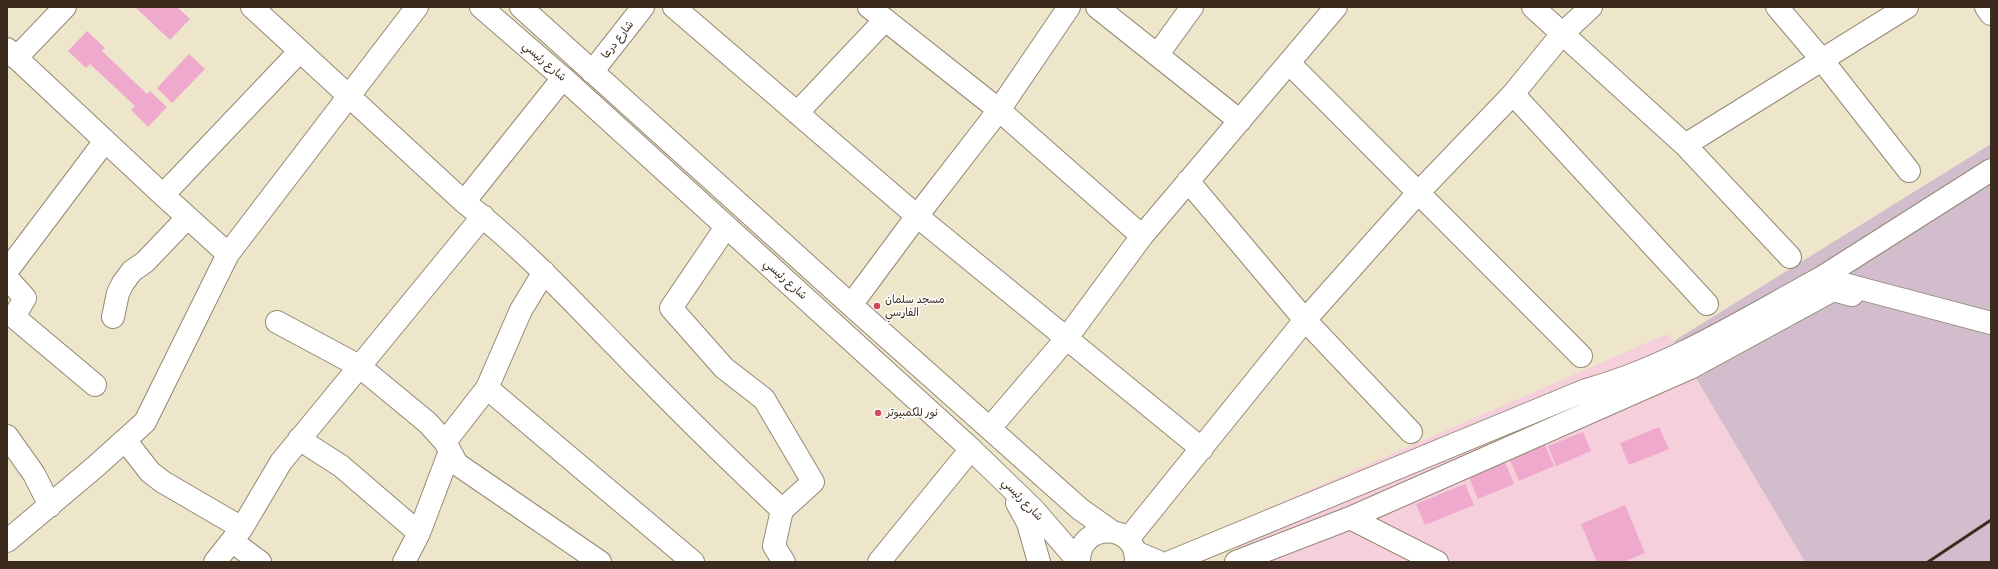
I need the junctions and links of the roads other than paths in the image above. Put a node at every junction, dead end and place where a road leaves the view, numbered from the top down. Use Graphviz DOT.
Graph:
graph roads {
  1 [pos="65,7"];
  2 [pos="252,7"];
  3 [pos="417,7"];
  4 [pos="481,7"];
  5 [pos="643,7"];
  6 [pos="674,7"];
  7 [pos="1069,7"];
  8 [pos="1098,7"];
  9 [pos="1192,7"];
  10 [pos="1336,7"];
  11 [pos="1533,7"];
  12 [pos="1591,7"];
  13 [pos="1777,7"];
  14 [pos="1907,7"];
  15 [pos="1986,7"];
  16 [pos="525,8"];
  17 [pos="877,14"];
  18 [pos="1991,14"];
  19 [pos="1562,34"];
  20 [pos="299,52"];
  21 [pos="12,53"];
  22 [pos="1158,54"];
  23 [pos="1822,60"];
  24 [pos="1289,64"];
  25 [pos="592,72"];
  26 [pos="563,78"];
  27 [pos="1513,94"];
  28 [pos="349,96"];
  29 [pos="999,110"];
  30 [pos="797,113"];
  31 [pos="1240,122"];
  32 [pos="105,141"];
  33 [pos="1685,145"];
  34 [pos="1909,170"];
  35 [pos="1991,170"];
  36 [pos="1188,181"];
  37 [pos="1418,193"];
  38 [pos="163,195"];
  39 [pos="464,202"];
  40 [pos="483,216"];
  41 [pos="917,216"];
  42 [pos="187,218"];
  43 [pos="726,227"];
  44 [pos="1142,236"];
  45 [pos="228,254"];
  46 [pos="1790,257"];
  47 [pos="7,271"];
  48 [pos="544,272"];
  49 [pos="7,278"];
  50 [pos="1821,278"];
  51 [pos="1707,304"];
  52 [pos="851,305"];
  53 [pos="113,316"];
  54 [pos="1305,320"];
  55 [pos="277,322"];
  56 [pos="1991,323"];
  57 [pos="1991,331"];
  58 [pos="1066,339"];
  59 [pos="1581,356"];
  60 [pos="359,366"];
  61 [pos="95,384"];
  62 [pos="487,388"];
  63 [pos="990,428"];
  64 [pos="1411,432"];
  65 [pos="7,436"];
  66 [pos="299,439"];
  67 [pos="124,440"];
  68 [pos="448,447"];
  69 [pos="1202,449"];
  70 [pos="971,450"];
  71 [pos="996,473"];
  72 [pos="50,506"];
  73 [pos="782,510"];
  74 [pos="1350,518"];
  75 [pos="419,533"];
  76 [pos="237,535"];
  77 [pos="7,541"];
  78 [pos="1131,550"];
  79 [pos="1198,557"];
  80 [pos="215,562"];
  81 [pos="260,562"];
  82 [pos="404,562"];
  83 [pos="600,562"];
  84 [pos="694,562"];
  85 [pos="784,562"];
  86 [pos="879,562"];
  87 [pos="1039,562"];
  88 [pos="1079,562"];
  89 [pos="1159,562"];
  90 [pos="1170,562"];
  91 [pos="1236,562"];
  92 [pos="1437,562"];
  1 -- 21 [label="main road"];
  2 -- 20 [label="main road"];
  3 -- 28 [label="main road"];
  4 -- 26 [label="main road, شارع رئيسي"];
  5 -- 25 [label="main road, شارع درعا"];
  6 -- 30 [label="main road"];
  7 -- 29 [label="main road"];
  8 -- 22 [label="main road"];
  9 -- 22 [label="main road"];
  10 -- 24 [label="main road"];
  11 -- 19 [label="main road"];
  12 -- 19 [label="main road"];
  13 -- 23 [label="main road"];
  14 -- 23 [label="main road"];
  15 -- 18 [label="main road"];
  16 -- 25 [label="main road"];
  17 -- 29 [label="main road"];
  17 -- 30 [label="main road"];
  19 -- 27 [label="main road"];
  19 -- 33 [label="main road"];
  20 -- 28 [label="main road"];
  20 -- 38 [label="main road"];
  21 -- 32 [label="main road"];
  22 -- 31 [label="main road"];
  23 -- 33 [label="main road"];
  23 -- 34 [label="main road"];
  24 -- 31 [label="main road"];
  24 -- 37 [label="main road"];
  25 -- 52 [label="main road"];
  26 -- 39 [label="main road"];
  26 -- 43 [label="main road, شارع رئيسي"];
  27 -- 37 [label="main road"];
  27 -- 51 [label="main road"];
  28 -- 39 [label="main road"];
  28 -- 45 [label="main road"];
  29 -- 41 [label="main road"];
  29 -- 44 [label="main road"];
  30 -- 41 [label="main road"];
  31 -- 36 [label="main road"];
  32 -- 38 [label="main road"];
  32 -- 47 [label="main road"];
  33 -- 46 [label="main road"];
  35 -- 50 [label="main road"];
  36 -- 44 [label="main road"];
  36 -- 54 [label="main road"];
  37 -- 54 [label="main road"];
  37 -- 59 [label="main road"];
  38 -- 42 [label="main road"];
  39 -- 40 [label="main road"];
  40 -- 48 [label="main road"];
  40 -- 60 [label="main road"];
  41 -- 52 [label="main road"];
  41 -- 58 [label="main road"];
  42 -- 45 [label="main road"];
  42 -- 53 [label="main road"];
  43 -- 70 [label="main road, شارع رئيسي"];
  43 -- 73 [label="main road"];
  44 -- 58 [label="main road"];
  45 -- 67 [label="main road"];
  48 -- 62 [label="main road"];
  48 -- 73 [label="main road"];
  49 -- 61 [label="main road"];
  50 -- 56 [label="main road"];
  50 -- 79 [label="main road"];
  52 -- 63 [label="main road"];
  54 -- 64 [label="main road"];
  54 -- 69 [label="main road"];
  55 -- 60 [label="main road"];
  57 -- 74 [label="main road"];
  58 -- 63 [label="main road"];
  58 -- 69 [label="main road"];
  60 -- 66 [label="main road"];
  60 -- 68 [label="main road"];
  62 -- 68 [label="main road"];
  62 -- 84 [label="main road"];
  63 -- 78 [label="main road"];
  65 -- 72 [label="main road"];
  66 -- 75 [label="main road"];
  66 -- 76 [label="main road"];
  67 -- 72 [label="main road"];
  67 -- 76 [label="main road"];
  68 -- 75 [label="main road"];
  68 -- 83 [label="main road"];
  69 -- 78 [label="main road"];
  70 -- 71 [label="main road, شارع رئيسي"];
  70 -- 86 [label="main road"];
  71 -- 87 [label="main road"];
  71 -- 88 [label="main road, شارع رئيسي"];
  72 -- 77 [label="main road"];
  73 -- 85 [label="main road"];
  74 -- 91 [label="main road"];
  74 -- 92 [label="main road"];
  75 -- 82 [label="main road"];
  76 -- 80 [label="main road"];
  76 -- 81 [label="main road"];
  78 -- 88 [label="main road"];
  78 -- 89 [label="main road"];
  79 -- 90 [label="main road"];
}
